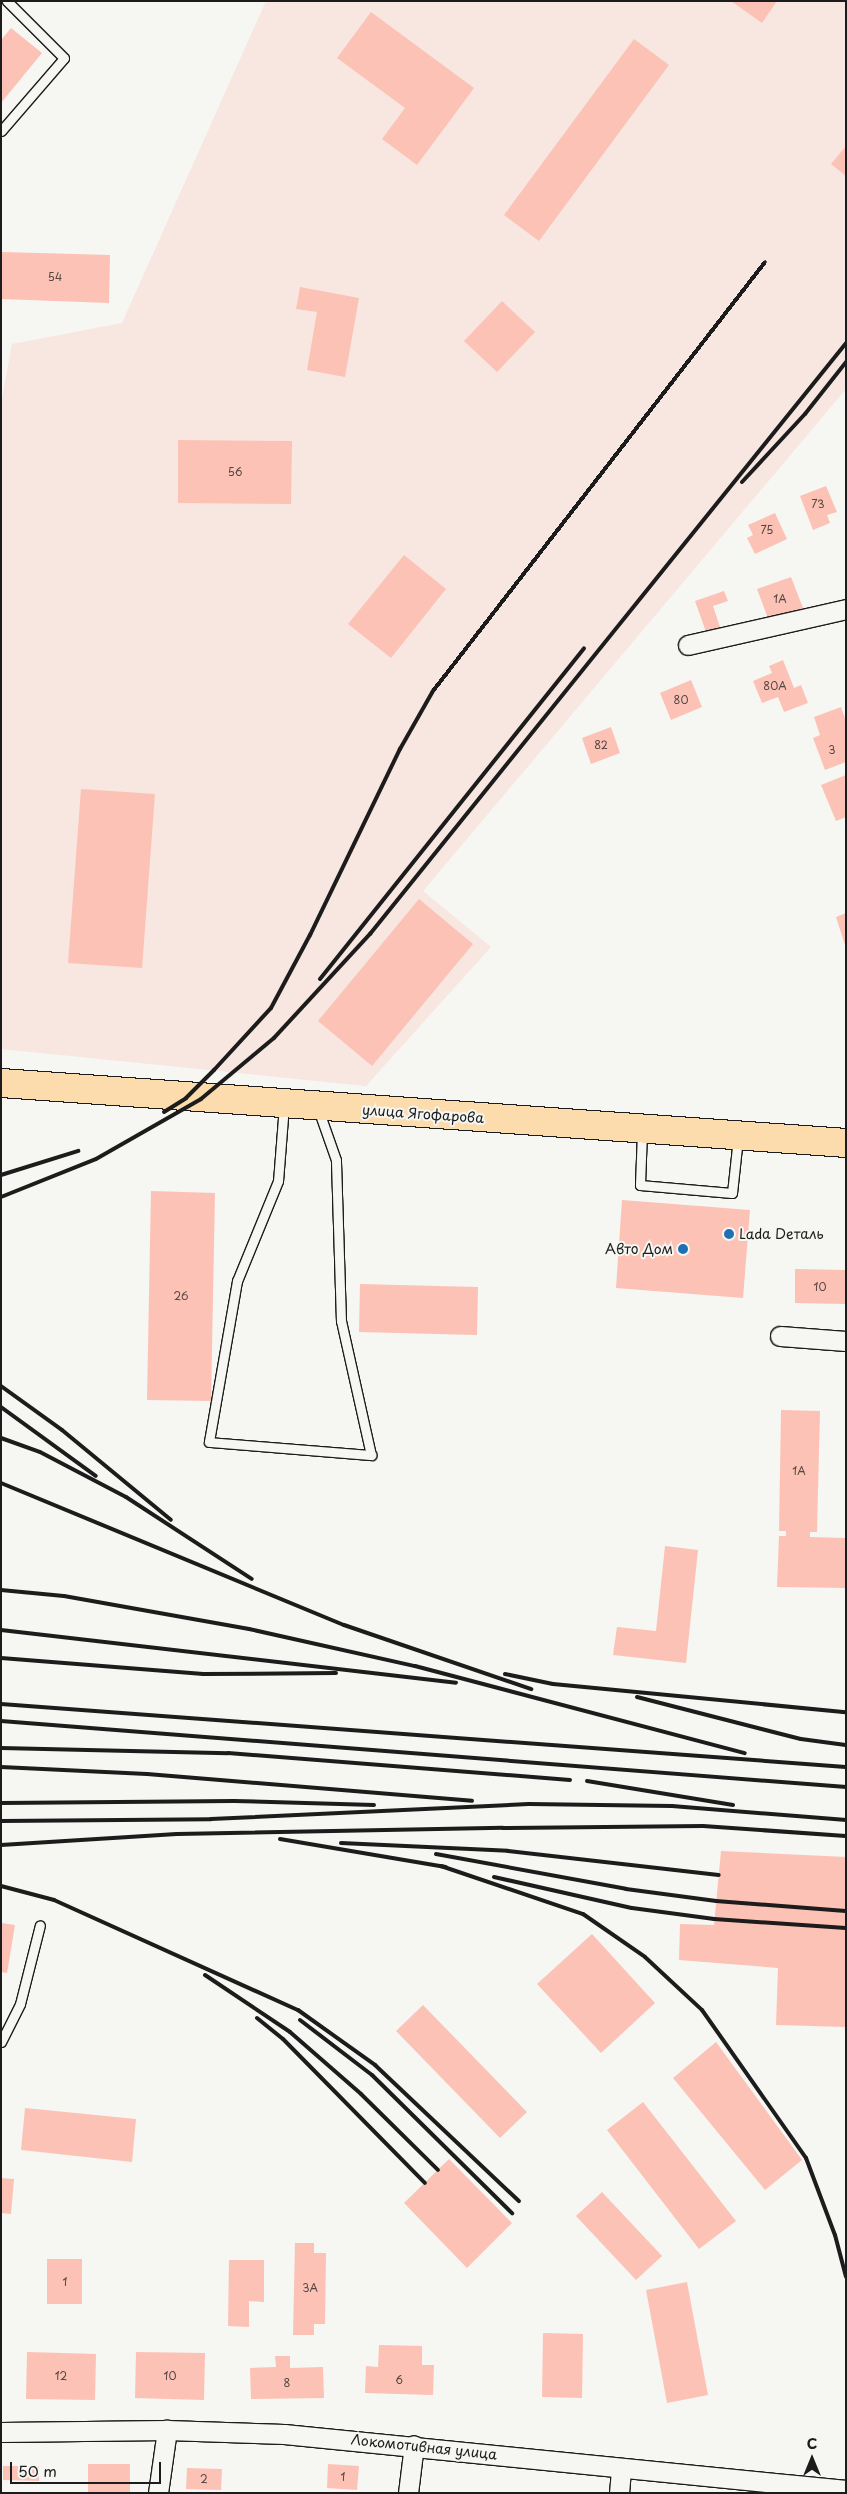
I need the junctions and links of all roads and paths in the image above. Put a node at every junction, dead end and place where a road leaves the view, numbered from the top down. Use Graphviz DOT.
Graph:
graph roads {
  1 [pos="8,1"];
  2 [pos="1,130"];
  3 [pos="846,608"];
  4 [pos="688,645"];
  5 [pos="1,1083"];
  6 [pos="284,1104"];
  7 [pos="317,1107"];
  8 [pos="642,1129"];
  9 [pos="738,1135"];
  10 [pos="846,1143"];
  11 [pos="780,1336"];
  12 [pos="846,1341"];
  13 [pos="40,1925"];
  14 [pos="1,2042"];
  15 [pos="167,2430"];
  16 [pos="1,2432"];
  17 [pos="414,2445"];
  18 [pos="621,2469"];
  19 [pos="846,2490"];
  20 [pos="158,2493"];
  21 [pos="408,2493"];
  22 [pos="619,2493"];
  1 -- 2 [label="lane"];
  3 -- 4 [label="street"];
  5 -- 6 [label="main road, улица Ягофарова"];
  6 -- 7 [label="main road, улица Ягофарова"];
  6 -- 7 [label="lane"];
  7 -- 8 [label="main road, улица Ягофарова"];
  8 -- 9 [label="main road, улица Ягофарова"];
  8 -- 9 [label="lane"];
  9 -- 10 [label="main road, улица Ягофарова"];
  11 -- 12 [label="street"];
  13 -- 14 [label="lane"];
  15 -- 16 [label="street, Локомотивная улица"];
  15 -- 17 [label="street, Локомотивная улица"];
  15 -- 20 [label="street"];
  17 -- 18 [label="street, Локомотивная улица"];
  17 -- 21 [label="street"];
  18 -- 19 [label="street, Локомотивная улица"];
  18 -- 22 [label="street"];
}
